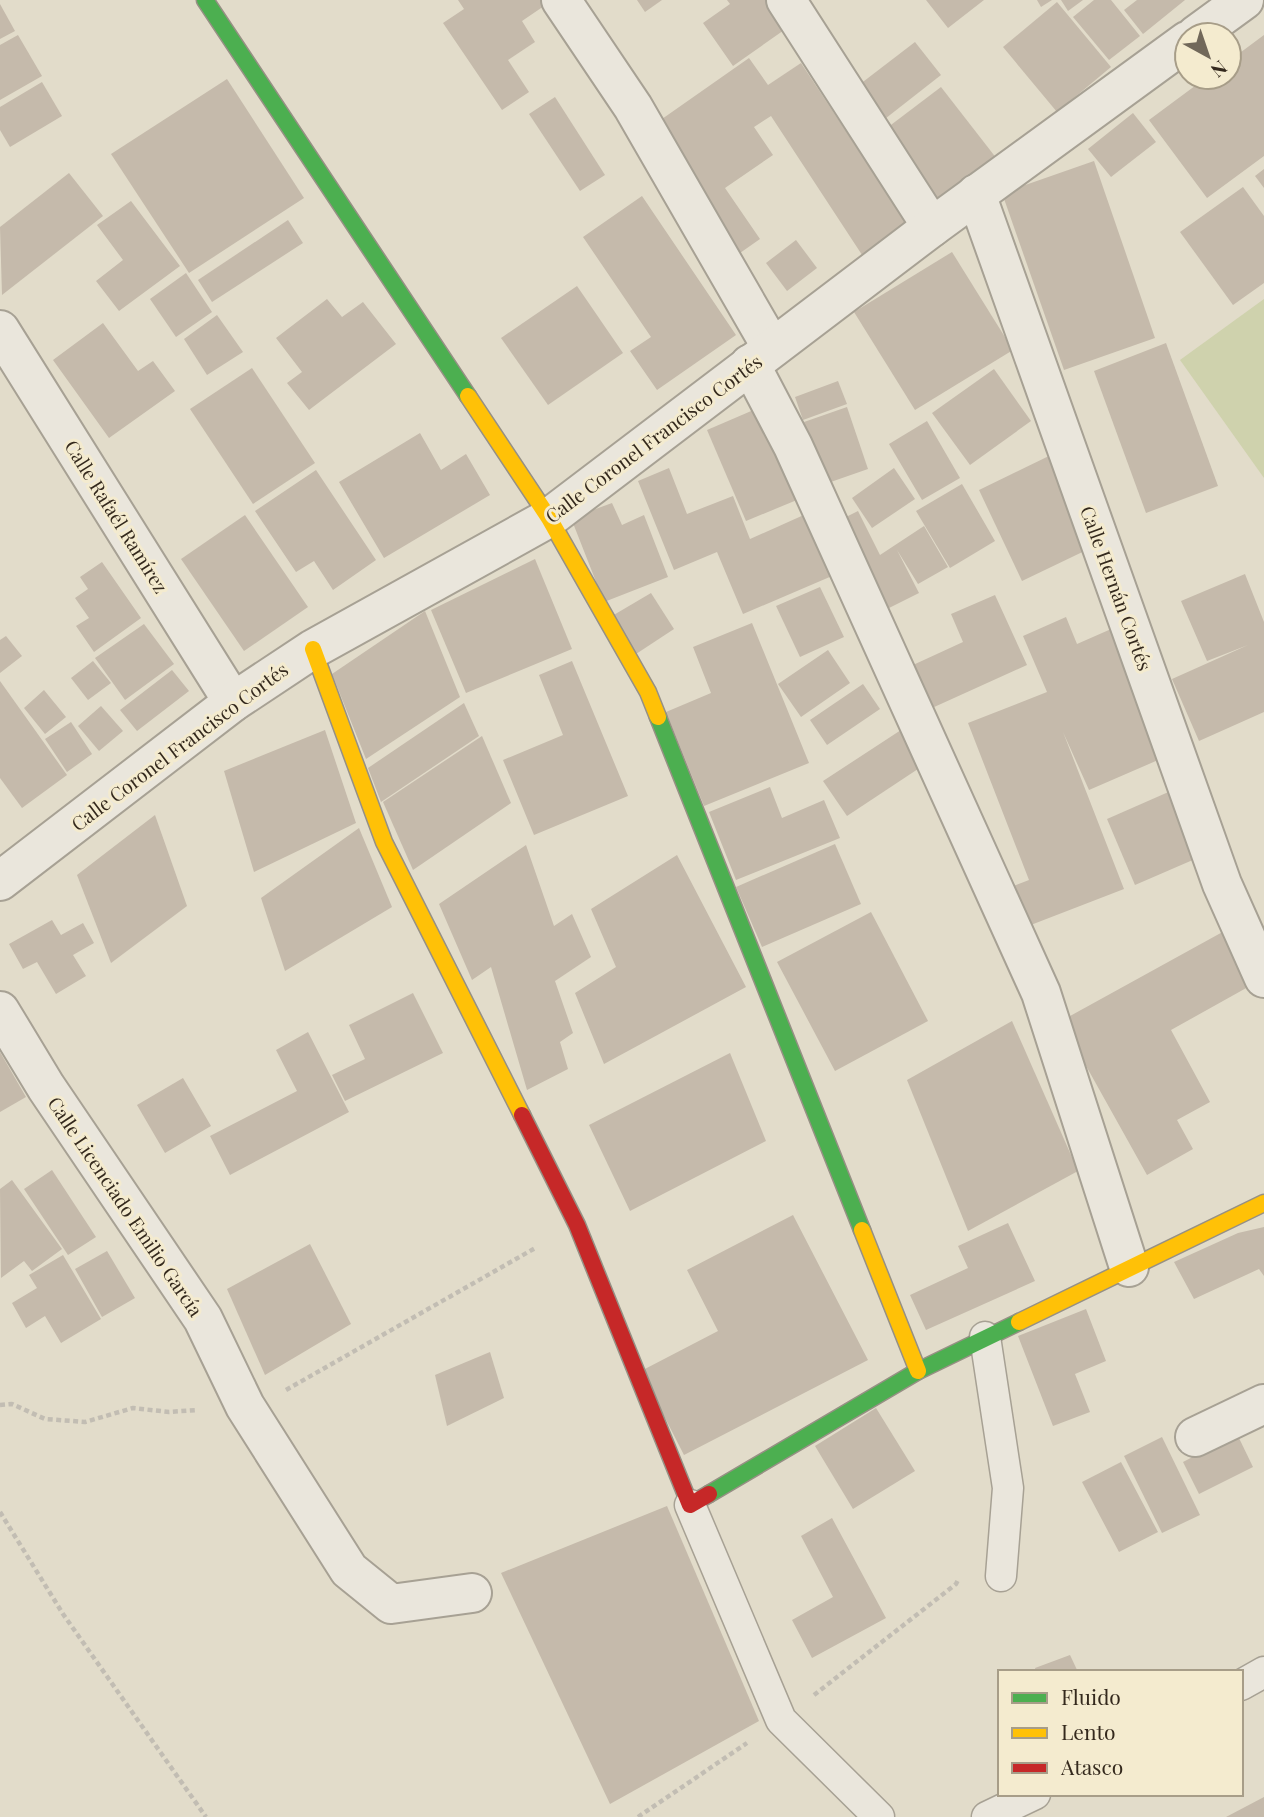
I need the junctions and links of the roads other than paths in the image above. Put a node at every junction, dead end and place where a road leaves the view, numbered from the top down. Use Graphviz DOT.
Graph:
graph roads {
  1 [pos="205,0"];
  2 [pos="561,0"];
  3 [pos="786,0"];
  4 [pos="1244,0"];
  5 [pos="1215,21"];
  6 [pos="1173,51"];
  7 [pos="976,194"];
  8 [pos="932,227"];
  9 [pos="0,330"];
  10 [pos="761,356"];
  11 [pos="550,518"];
  12 [pos="313,649"];
  13 [pos="233,702"];
  14 [pos="0,881"];
  15 [pos="1264,978"];
  16 [pos="0,1011"];
  17 [pos="1264,1203"];
  18 [pos="1129,1267"];
  19 [pos="985,1337"];
  20 [pos="918,1371"];
  21 [pos="1264,1404"];
  22 [pos="1195,1437"];
  23 [pos="690,1505"];
  24 [pos="1001,1576"];
  25 [pos="472,1594"];
  26 [pos="1264,1672"];
  27 [pos="1243,1684"];
  28 [pos="1031,1796"];
  29 [pos="879,1817"];
  30 [pos="987,1817"];
  1 -- 11 [label="street"];
  2 -- 10 [label="street"];
  3 -- 8 [label="street"];
  4 -- 5 [label="street"];
  6 -- 7 [label="street, Calle Coronel Francisco Cortés"];
  7 -- 8 [label="street, Calle Coronel Francisco Cortés"];
  7 -- 15 [label="street, Calle Hernán Cortés"];
  8 -- 10 [label="street, Calle Coronel Francisco Cortés"];
  9 -- 13 [label="street, Calle Rafaél Ramírez"];
  10 -- 11 [label="street, Calle Coronel Francisco Cortés"];
  10 -- 18 [label="street"];
  11 -- 12 [label="street, Calle Coronel Francisco Cortés"];
  11 -- 20 [label="street"];
  12 -- 13 [label="street, Calle Coronel Francisco Cortés"];
  12 -- 23 [label="street"];
  13 -- 14 [label="street, Calle Coronel Francisco Cortés"];
  16 -- 25 [label="street, Calle Licenciado Emilio García"];
  17 -- 18 [label="street"];
  18 -- 19 [label="street"];
  19 -- 20 [label="street"];
  19 -- 24 [label="lane"];
  20 -- 23 [label="street"];
  21 -- 22 [label="street"];
  23 -- 29 [label="lane"];
  26 -- 27 [label="lane"];
  28 -- 30 [label="lane"];
}
